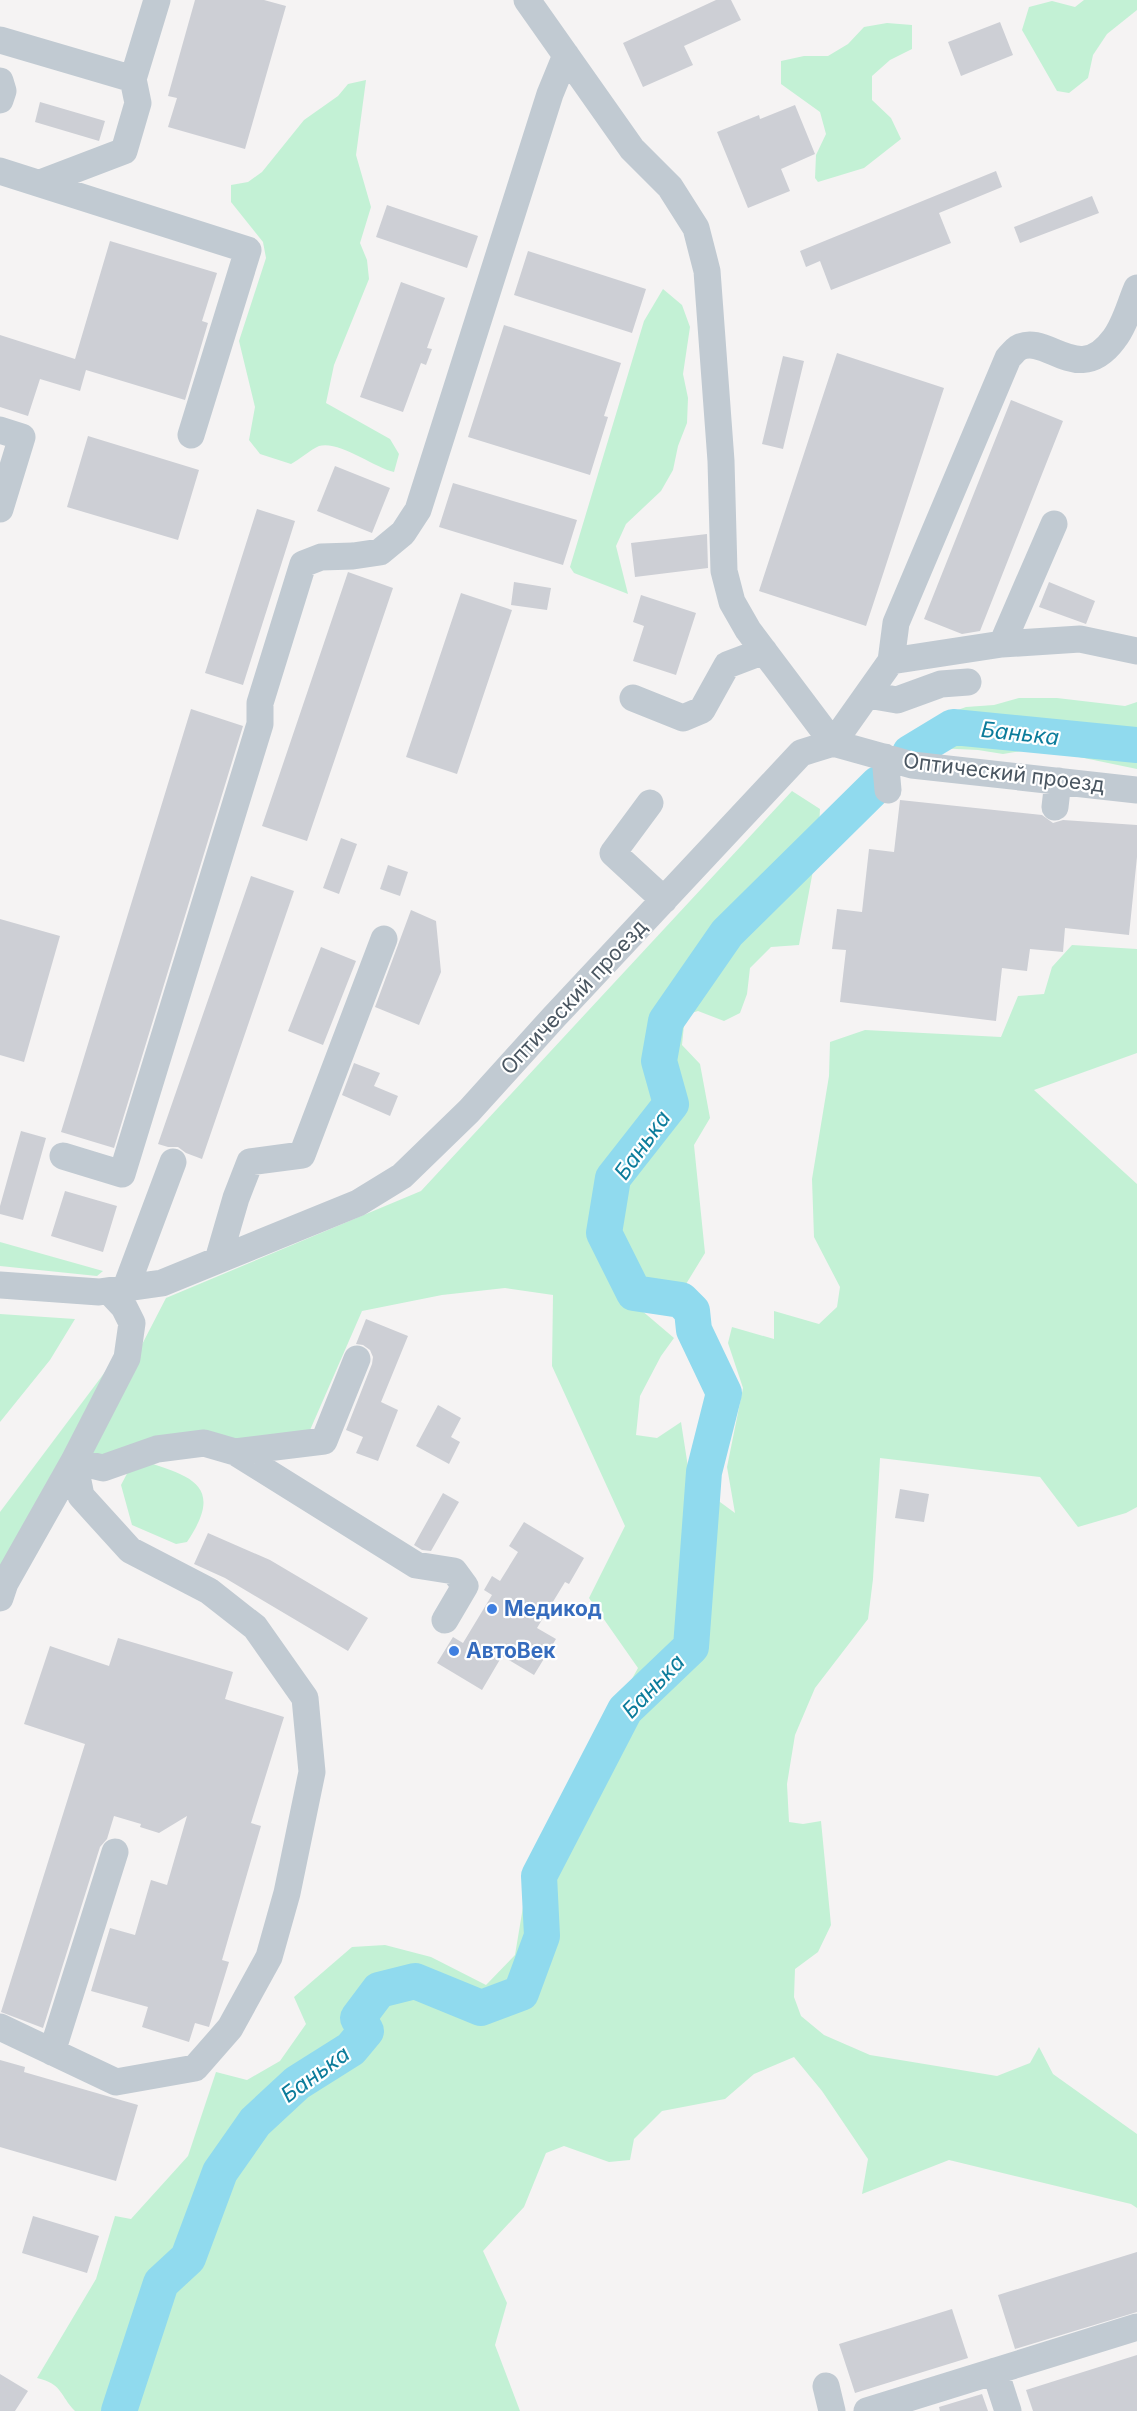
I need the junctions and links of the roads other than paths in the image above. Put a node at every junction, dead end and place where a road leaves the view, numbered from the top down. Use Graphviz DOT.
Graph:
graph roads {
  1 [pos="157,0"];
  2 [pos="527,0"];
  3 [pos="0,40"];
  4 [pos="566,55"];
  5 [pos="133,79"];
  6 [pos="0,81"];
  7 [pos="0,100"];
  8 [pos="0,171"];
  9 [pos="40,183"];
  10 [pos="1137,288"];
  11 [pos="0,430"];
  12 [pos="191,435"];
  13 [pos="0,509"];
  14 [pos="1054,525"];
  15 [pos="1002,644"];
  16 [pos="764,651"];
  17 [pos="1137,651"];
  18 [pos="891,660"];
  19 [pos="968,682"];
  20 [pos="868,695"];
  21 [pos="633,698"];
  22 [pos="833,744"];
  23 [pos="885,757"];
  24 [pos="888,790"];
  25 [pos="1137,790"];
  26 [pos="650,803"];
  27 [pos="664,900"];
  28 [pos="384,939"];
  29 [pos="63,1156"];
  30 [pos="173,1162"];
  31 [pos="218,1260"];
  32 [pos="0,1285"];
  33 [pos="117,1290"];
  34 [pos="357,1359"];
  35 [pos="235,1452"];
  36 [pos="74,1461"];
  37 [pos="0,1598"];
  38 [pos="445,1620"];
  39 [pos="115,1852"];
  40 [pos="0,2027"];
  41 [pos="52,2052"];
  42 [pos="1137,2327"];
  43 [pos="995,2371"];
  44 [pos="867,2411"];
  45 [pos="1008,2411"];
  1 -- 5 [label="street"];
  2 -- 4 [label="street"];
  3 -- 5 [label="street"];
  4 -- 16 [label="street"];
  4 -- 29 [label="street"];
  5 -- 9 [label="street"];
  6 -- 7 [label="street"];
  8 -- 9 [label="street"];
  9 -- 12 [label="street"];
  10 -- 18 [label="street"];
  11 -- 13 [label="street"];
  14 -- 15 [label="street"];
  15 -- 17 [label="street"];
  15 -- 18 [label="street"];
  16 -- 21 [label="street"];
  16 -- 22 [label="street"];
  18 -- 20 [label="street"];
  19 -- 20 [label="street"];
  20 -- 22 [label="street"];
  22 -- 23 [label="street, Оптический проезд"];
  22 -- 27 [label="street, Оптический проезд"];
  23 -- 24 [label="street"];
  23 -- 25 [label="street, Оптический проезд"];
  26 -- 27 [label="street"];
  27 -- 31 [label="street, Оптический проезд"];
  28 -- 31 [label="street"];
  30 -- 33 [label="street"];
  31 -- 33 [label="street, Оптический проезд"];
  32 -- 33 [label="street, Оптический проезд"];
  33 -- 36 [label="street"];
  34 -- 35 [label="street"];
  35 -- 36 [label="street"];
  35 -- 38 [label="street"];
  36 -- 37 [label="street"];
  36 -- 41 [label="street"];
  39 -- 41 [label="street"];
  40 -- 41 [label="street"];
  42 -- 43 [label="street"];
  43 -- 44 [label="street"];
  43 -- 45 [label="street"];
}
